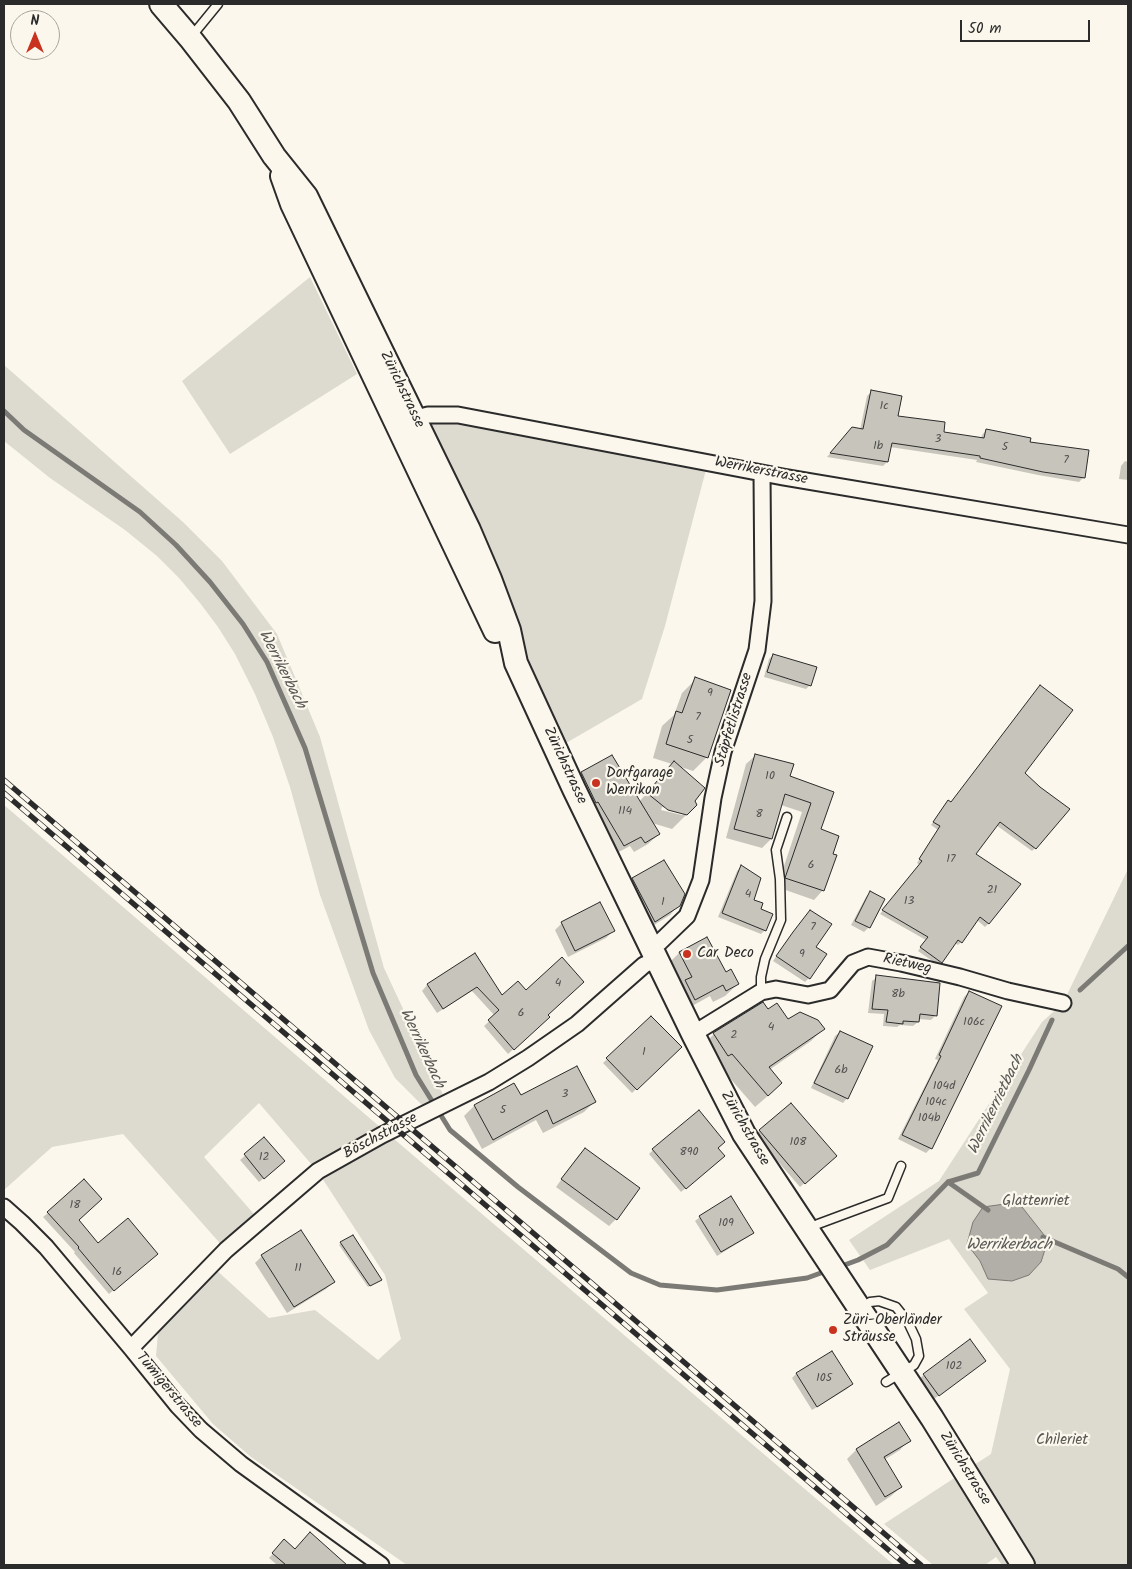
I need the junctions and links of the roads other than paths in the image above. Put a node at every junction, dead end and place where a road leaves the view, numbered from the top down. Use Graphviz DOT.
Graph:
graph roads {
  1 [pos="161,4"];
  2 [pos="218,4"];
  3 [pos="190,38"];
  4 [pos="405,421"];
  5 [pos="762,473"];
  6 [pos="1128,535"];
  7 [pos="787,817"];
  8 [pos="654,953"];
  9 [pos="761,992"];
  10 [pos="1063,1003"];
  11 [pos="693,1034"];
  12 [pos="901,1166"];
  13 [pos="4,1207"];
  14 [pos="808,1230"];
  15 [pos="859,1309"];
  16 [pos="132,1348"];
  17 [pos="894,1377"];
  18 [pos="381,1565"];
  19 [pos="1023,1565"];
  1 -- 3 [label="main road, Zürichstrasse"];
  2 -- 3 [label="lane"];
  3 -- 4 [label="main road, Zürichstrasse"];
  4 -- 5 [label="street, Werrikerstrasse"];
  4 -- 8 [label="main road, Zürichstrasse"];
  5 -- 6 [label="street, Werrikerstrasse"];
  5 -- 8 [label="street, Stäpfetlistrasse"];
  7 -- 9 [label="lane"];
  8 -- 11 [label="main road, Zürichstrasse"];
  8 -- 16 [label="street, Böschstrasse"];
  9 -- 10 [label="street, Rietweg"];
  9 -- 11 [label="street, Rietweg"];
  11 -- 14 [label="main road, Zürichstrasse"];
  12 -- 14 [label="lane"];
  13 -- 16 [label="street, Tumigerstrasse"];
  14 -- 15 [label="main road, Zürichstrasse"];
  15 -- 17 [label="main road, Zürichstrasse"];
  15 -- 17 [label="lane"];
  16 -- 18 [label="street, Tumigerstrasse"];
  17 -- 19 [label="main road, Zürichstrasse"];
}
